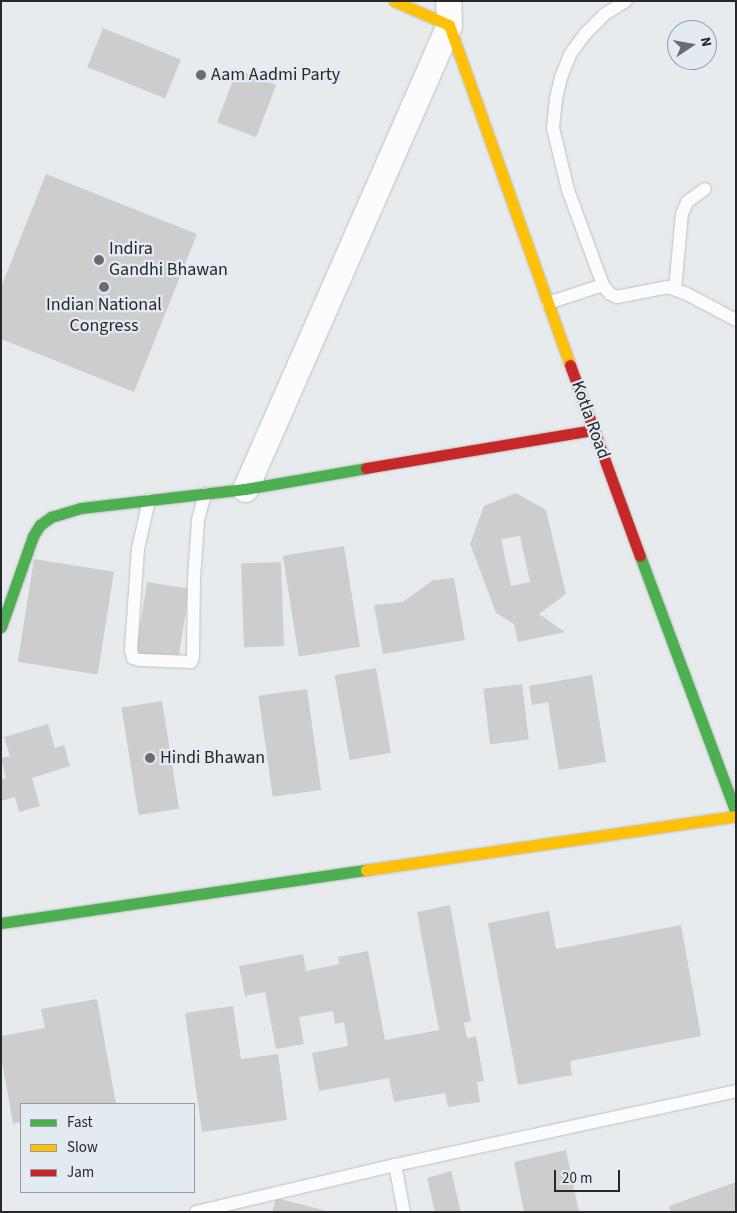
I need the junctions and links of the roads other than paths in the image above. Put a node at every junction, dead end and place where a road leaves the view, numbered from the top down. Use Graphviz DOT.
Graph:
graph roads {
  1 [pos="394,1"];
  2 [pos="626,1"];
  3 [pos="448,13"];
  4 [pos="705,189"];
  5 [pos="603,285"];
  6 [pos="675,289"];
  7 [pos="548,303"];
  8 [pos="736,320"];
  9 [pos="593,430"];
  10 [pos="245,489"];
  11 [pos="205,494"];
  12 [pos="149,500"];
  13 [pos="1,627"];
  14 [pos="736,814"];
  15 [pos="1,922"];
  16 [pos="736,1091"];
  17 [pos="395,1165"];
  18 [pos="196,1212"];
  19 [pos="404,1212"];
  1 -- 3 [label="street"];
  2 -- 5 [label="lane"];
  3 -- 7 [label="street, Kotla Road"];
  3 -- 10 [label="street"];
  4 -- 6 [label="lane"];
  5 -- 6 [label="lane"];
  5 -- 7 [label="lane"];
  6 -- 8 [label="lane"];
  7 -- 9 [label="street, Kotla Road"];
  9 -- 10 [label="street"];
  9 -- 14 [label="street, Kotla Road"];
  10 -- 11 [label="street"];
  11 -- 12 [label="street"];
  11 -- 12 [label="lane"];
  12 -- 13 [label="street"];
  14 -- 15 [label="street"];
  16 -- 17 [label="lane"];
  17 -- 18 [label="lane"];
  17 -- 19 [label="lane"];
}
